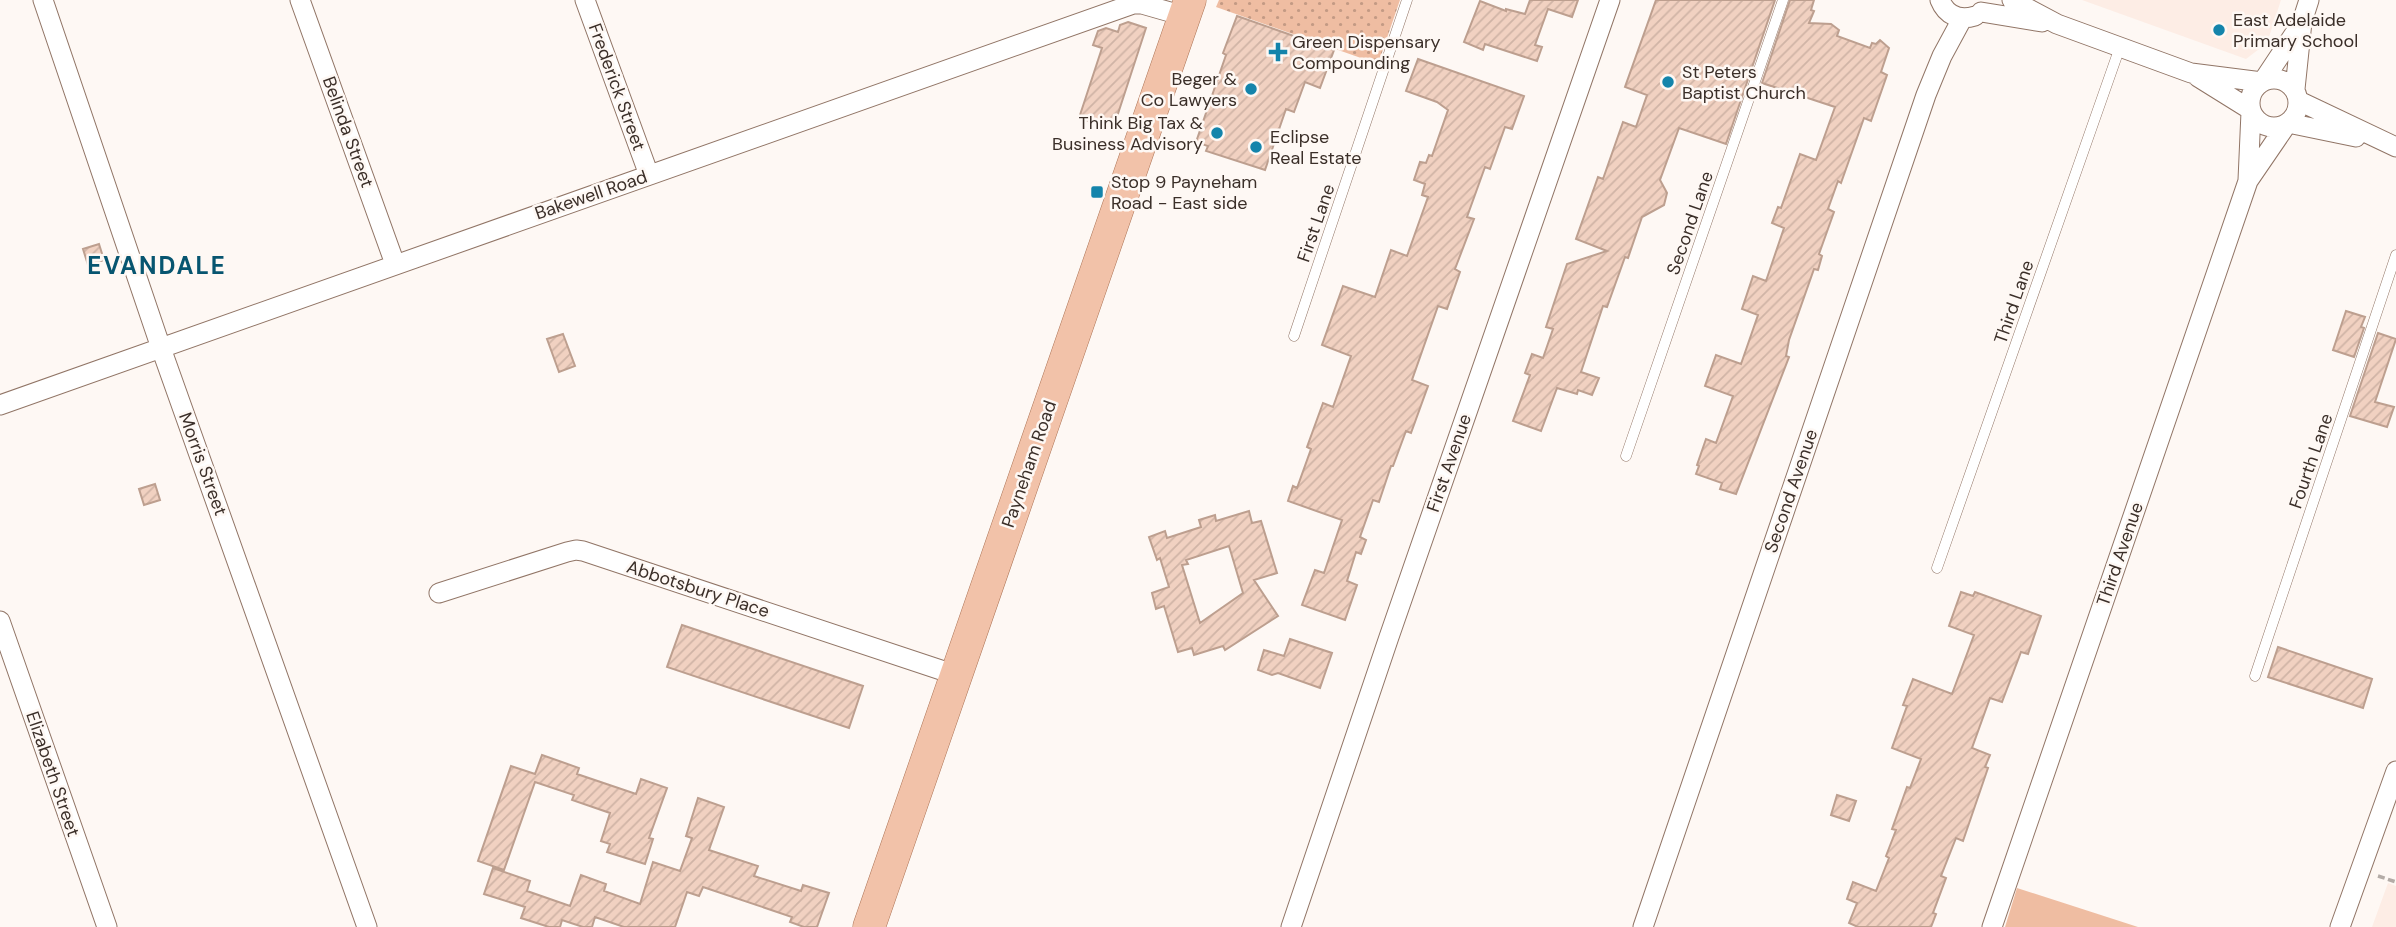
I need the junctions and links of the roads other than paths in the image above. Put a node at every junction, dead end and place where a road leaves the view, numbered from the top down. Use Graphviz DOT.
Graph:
graph roads {
  1 [pos="43,0"];
  2 [pos="300,0"];
  3 [pos="1407,0"];
  4 [pos="1610,0"];
  5 [pos="1783,0"];
  6 [pos="2012,0"];
  7 [pos="2309,0"];
  8 [pos="592,5"];
  9 [pos="1957,6"];
  10 [pos="1187,8"];
  11 [pos="2302,22"];
  12 [pos="2056,24"];
  13 [pos="2120,47"];
  14 [pos="2191,72"];
  15 [pos="2263,82"];
  16 [pos="2297,95"];
  17 [pos="2251,111"];
  18 [pos="2288,124"];
  19 [pos="2388,144"];
  20 [pos="649,175"];
  21 [pos="2248,181"];
  22 [pos="2396,255"];
  23 [pos="396,264"];
  24 [pos="1294,337"];
  25 [pos="161,348"];
  26 [pos="0,405"];
  27 [pos="1626,456"];
  28 [pos="1937,568"];
  29 [pos="439,593"];
  30 [pos="0,621"];
  31 [pos="956,675"];
  32 [pos="2255,676"];
  33 [pos="2396,771"];
  34 [pos="107,927"];
  35 [pos="367,927"];
  36 [pos="869,927"];
  37 [pos="1291,927"];
  38 [pos="1643,927"];
  39 [pos="1992,927"];
  40 [pos="2340,927"];
  1 -- 25 [label="street, Morris Street"];
  2 -- 23 [label="street, Belinda Street"];
  3 -- 24 [label="lane, First Lane"];
  4 -- 37 [label="street, First Avenue"];
  5 -- 27 [label="lane, Second Lane"];
  6 -- 12 [label="street"];
  7 -- 11 [label="street"];
  8 -- 20 [label="street, Frederick Street"];
  9 -- 12 [label="street"];
  9 -- 38 [label="street, Second Avenue"];
  10 -- 20 [label="street, Bakewell Road"];
  10 -- 31 [label="main road, Payneham Road"];
  11 -- 15 [label="street"];
  11 -- 16 [label="street"];
  12 -- 13 [label="street"];
  13 -- 14 [label="street"];
  13 -- 28 [label="lane, Third Lane"];
  14 -- 15 [label="street"];
  14 -- 17 [label="street"];
  15 -- 16 [label="street"];
  15 -- 17 [label="street"];
  16 -- 18 [label="street"];
  16 -- 19 [label="street"];
  17 -- 18 [label="street"];
  17 -- 21 [label="street, Third Avenue"];
  18 -- 19 [label="street"];
  18 -- 21 [label="street, Third Avenue"];
  20 -- 23 [label="street, Bakewell Road"];
  21 -- 39 [label="street, Third Avenue"];
  22 -- 32 [label="lane, Fourth Lane"];
  23 -- 25 [label="street, Bakewell Road"];
  25 -- 26 [label="street, Bakewell Road"];
  25 -- 35 [label="street, Morris Street"];
  29 -- 31 [label="street, Abbotsbury Place"];
  30 -- 34 [label="street, Elizabeth Street"];
  31 -- 36 [label="main road, Payneham Road"];
  33 -- 40 [label="street"];
}
